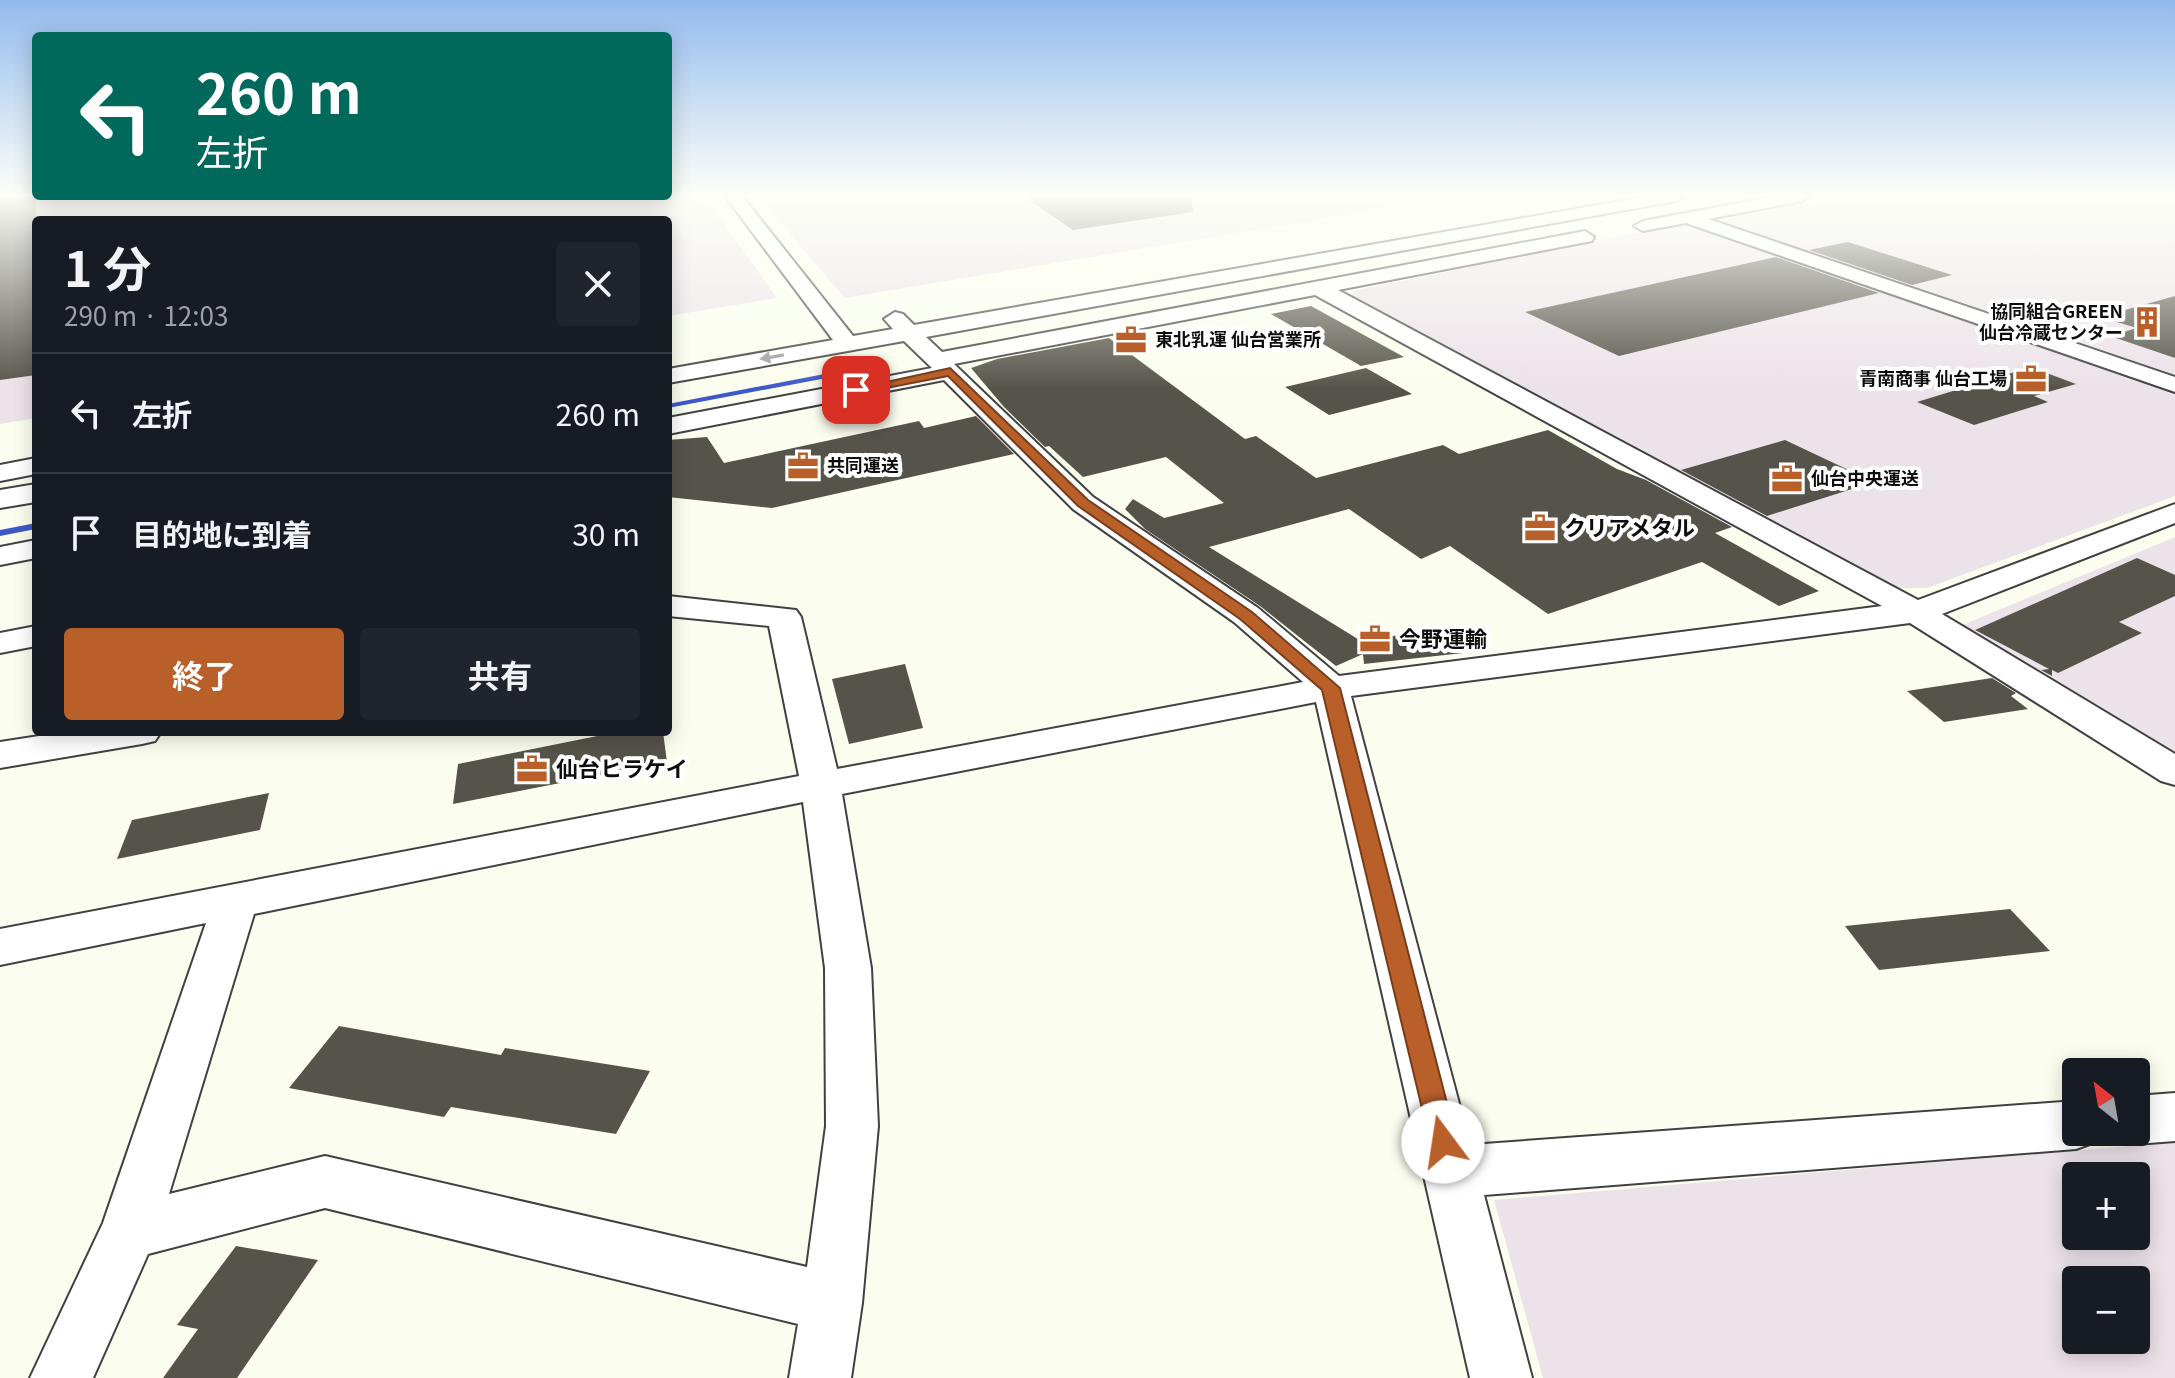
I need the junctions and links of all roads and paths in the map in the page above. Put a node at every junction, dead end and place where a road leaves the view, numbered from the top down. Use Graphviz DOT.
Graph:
graph roads {
  1 [pos="783,260"];
  2 [pos="1253,260"];
  3 [pos="1279,260"];
  4 [pos="1464,260"];
  5 [pos="1811,260"];
  6 [pos="1318,288"];
  7 [pos="902,326"];
  8 [pos="841,336"];
  9 [pos="672,357"];
  10 [pos="944,366"];
  11 [pos="672,375"];
  12 [pos="2175,385"];
  13 [pos="672,425"];
  14 [pos="32,467"];
  15 [pos="0,473"];
  16 [pos="32,494"];
  17 [pos="0,499"];
  18 [pos="2175,513"];
  19 [pos="672,606"];
  20 [pos="1916,612"];
  21 [pos="32,637"];
  22 [pos="0,643"];
  23 [pos="1331,688"];
  24 [pos="117,736"];
  25 [pos="0,755"];
  26 [pos="2175,772"];
  27 [pos="821,785"];
  28 [pos="236,900"];
  29 [pos="0,947"];
  30 [pos="2175,1117"];
  31 [pos="2150,1119"];
  32 [pos="2062,1126"];
  33 [pos="1451,1172"];
  34 [pos="129,1231"];
  35 [pos="832,1303"];
  36 [pos="61,1378"];
  37 [pos="820,1378"];
  38 [pos="1501,1378"];
  1 -- 8 [label="street"];
  2 -- 7 [label="street"];
  3 -- 7 [label="street"];
  4 -- 6 [label="street"];
  5 -- 12 [label="street"];
  6 -- 10 [label="street"];
  6 -- 20 [label="street"];
  7 -- 8 [label="street"];
  7 -- 10 [label="street"];
  8 -- 9 [label="street"];
  8 -- 11 [label="street, one-way"];
  10 -- 13 [label="street"];
  10 -- 23 [label="street"];
  14 -- 15 [label="street"];
  16 -- 17 [label="street"];
  18 -- 20 [label="street"];
  19 -- 27 [label="street"];
  20 -- 23 [label="street"];
  20 -- 26 [label="street"];
  21 -- 22 [label="street"];
  23 -- 27 [label="street"];
  23 -- 33 [label="street"];
  24 -- 25 [label="street"];
  27 -- 28 [label="street"];
  27 -- 35 [label="street"];
  28 -- 29 [label="street"];
  28 -- 34 [label="street"];
  30 -- 31 [label="street"];
  32 -- 33 [label="street"];
  33 -- 38 [label="street"];
  34 -- 35 [label="street"];
  34 -- 36 [label="street"];
  35 -- 37 [label="street"];
}
